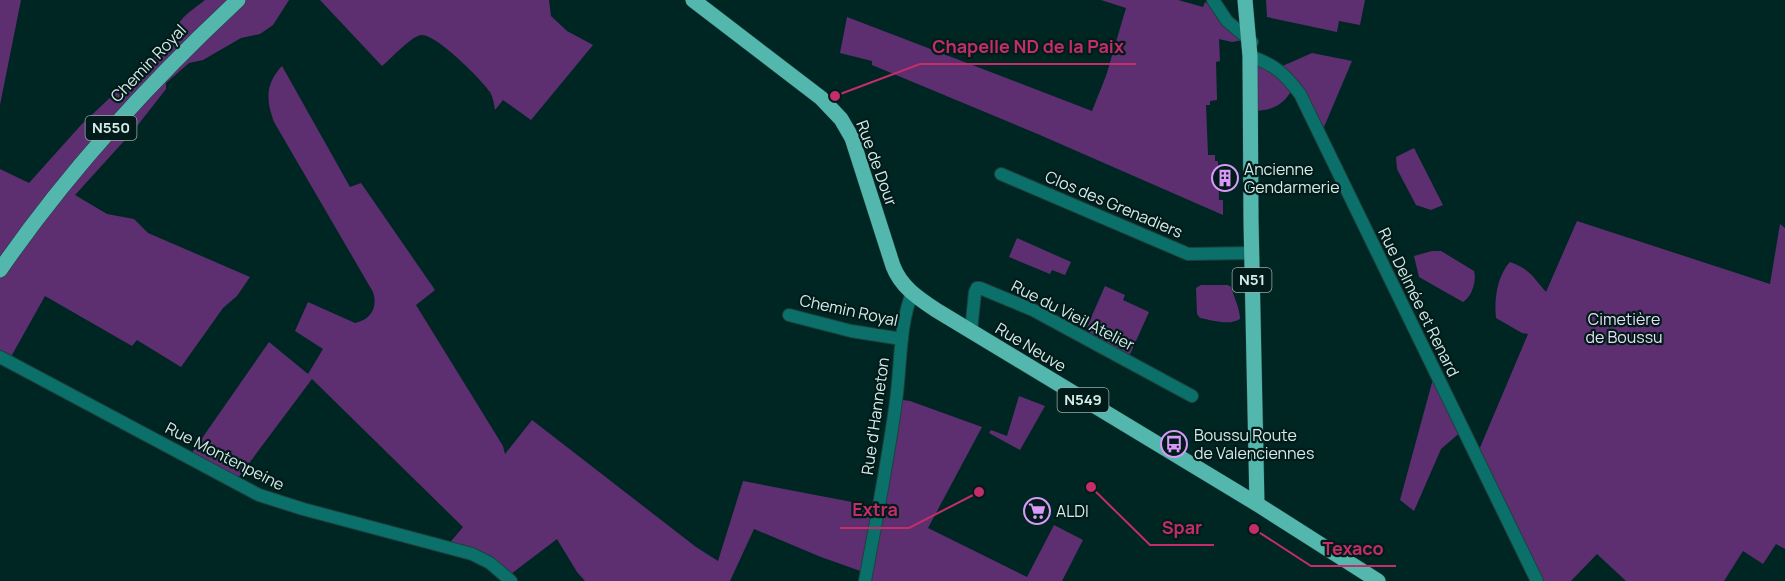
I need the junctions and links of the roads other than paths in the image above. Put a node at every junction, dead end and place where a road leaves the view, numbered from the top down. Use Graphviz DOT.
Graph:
graph roads {
  1 [pos="238,0"];
  2 [pos="693,0"];
  3 [pos="1213,0"];
  4 [pos="1245,0"];
  5 [pos="1253,0"];
  6 [pos="1250,46"];
  7 [pos="1001,174"];
  8 [pos="1251,253"];
  9 [pos="0,270"];
  10 [pos="912,292"];
  11 [pos="789,315"];
  12 [pos="971,331"];
  13 [pos="902,339"];
  14 [pos="0,357"];
  15 [pos="1192,396"];
  16 [pos="1257,504"];
  17 [pos="511,581"];
  18 [pos="865,581"];
  19 [pos="1378,581"];
  20 [pos="1537,581"];
  1 -- 9 [label="main road, Chemin Royal / N550"];
  2 -- 10 [label="main road, Rue de Dour / N549"];
  3 -- 6 [label="street"];
  4 -- 6 [label="main road, N51"];
  5 -- 6 [label="main road, N51"];
  6 -- 8 [label="main road, N51"];
  6 -- 20 [label="street, Rue Delmée et Renard"];
  7 -- 8 [label="street, Clos des Grenadiers"];
  8 -- 16 [label="main road, N51"];
  10 -- 12 [label="main road, Rue Neuve / N549"];
  10 -- 13 [label="street, Rue d'Hanneton"];
  11 -- 13 [label="street, Chemin Royal"];
  12 -- 15 [label="street, Rue du Vieil Atelier"];
  12 -- 16 [label="main road, Rue Neuve / N549"];
  13 -- 18 [label="street, Rue d'Hanneton"];
  14 -- 17 [label="street, Rue Montenpeine"];
  16 -- 19 [label="main road, Rue Neuve"];
}
